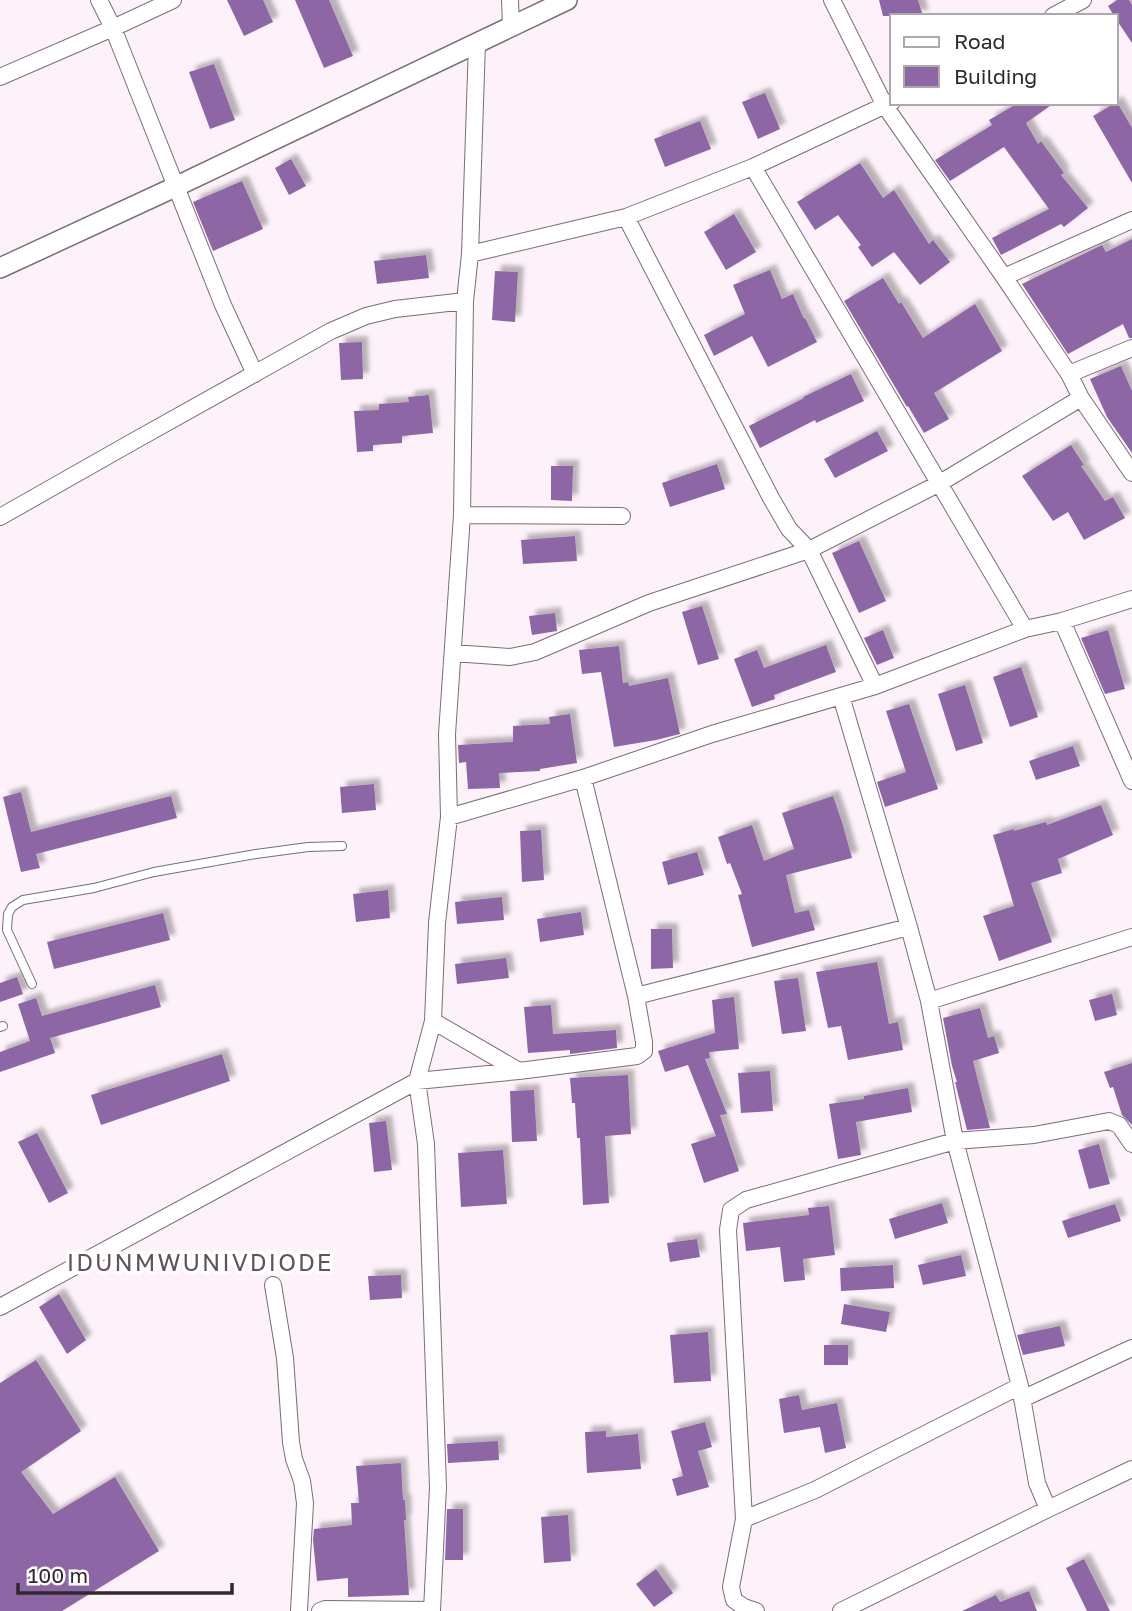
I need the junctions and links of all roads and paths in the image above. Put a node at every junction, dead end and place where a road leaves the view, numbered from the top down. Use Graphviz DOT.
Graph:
graph roads {
  1 [pos="99,0"];
  2 [pos="173,0"];
  3 [pos="510,0"];
  4 [pos="567,0"];
  5 [pos="832,0"];
  6 [pos="1083,0"];
  7 [pos="1058,14"];
  8 [pos="511,26"];
  9 [pos="113,29"];
  10 [pos="477,43"];
  11 [pos="0,77"];
  12 [pos="889,104"];
  13 [pos="753,167"];
  14 [pos="175,187"];
  15 [pos="626,217"];
  16 [pos="1132,220"];
  17 [pos="470,254"];
  18 [pos="0,268"];
  19 [pos="1004,277"];
  20 [pos="465,301"];
  21 [pos="1132,348"];
  22 [pos="254,374"];
  23 [pos="1069,374"];
  24 [pos="1081,398"];
  25 [pos="1132,473"];
  26 [pos="940,483"];
  27 [pos="462,515"];
  28 [pos="622,516"];
  29 [pos="0,517"];
  30 [pos="809,550"];
  31 [pos="1132,598"];
  32 [pos="1062,621"];
  33 [pos="1025,629"];
  34 [pos="453,653"];
  35 [pos="875,686"];
  36 [pos="841,696"];
  37 [pos="583,778"];
  38 [pos="1132,781"];
  39 [pos="449,817"];
  40 [pos="342,846"];
  41 [pos="909,927"];
  42 [pos="4,931"];
  43 [pos="1132,937"];
  44 [pos="32,984"];
  45 [pos="636,996"];
  46 [pos="929,1001"];
  47 [pos="433,1021"];
  48 [pos="519,1071"];
  49 [pos="417,1081"];
  50 [pos="954,1141"];
  51 [pos="1132,1144"];
  52 [pos="273,1285"];
  53 [pos="0,1307"];
  54 [pos="1132,1348"];
  55 [pos="1021,1392"];
  56 [pos="1132,1469"];
  57 [pos="1048,1508"];
  58 [pos="744,1519"];
  59 [pos="728,1605"];
  60 [pos="432,1610"];
  61 [pos="299,1611"];
  62 [pos="320,1611"];
  63 [pos="756,1611"];
  64 [pos="841,1611"];
  1 -- 9 [label="street"];
  2 -- 9 [label="street"];
  3 -- 8 [label="street"];
  4 -- 8 [label="street"];
  5 -- 12 [label="street"];
  6 -- 7 [label="street"];
  8 -- 10 [label="street"];
  9 -- 11 [label="street"];
  9 -- 14 [label="street"];
  10 -- 14 [label="street"];
  10 -- 17 [label="street"];
  12 -- 13 [label="street"];
  12 -- 19 [label="street"];
  13 -- 15 [label="street"];
  13 -- 26 [label="street"];
  14 -- 18 [label="street"];
  14 -- 22 [label="street"];
  15 -- 17 [label="street"];
  15 -- 30 [label="street"];
  16 -- 19 [label="street"];
  17 -- 20 [label="street"];
  19 -- 23 [label="street"];
  20 -- 22 [label="street"];
  20 -- 27 [label="street"];
  21 -- 23 [label="street"];
  22 -- 29 [label="street"];
  23 -- 24 [label="street"];
  24 -- 25 [label="street"];
  24 -- 26 [label="street"];
  26 -- 30 [label="street"];
  26 -- 33 [label="street"];
  27 -- 28 [label="street"];
  27 -- 34 [label="street"];
  30 -- 34 [label="street"];
  30 -- 35 [label="street"];
  31 -- 32 [label="street"];
  32 -- 33 [label="street"];
  32 -- 38 [label="street"];
  33 -- 35 [label="street"];
  34 -- 39 [label="street"];
  35 -- 36 [label="street"];
  36 -- 37 [label="street"];
  36 -- 41 [label="street"];
  37 -- 39 [label="street"];
  37 -- 45 [label="street"];
  39 -- 47 [label="street"];
  40 -- 42 [label="lane"];
  41 -- 45 [label="street"];
  41 -- 46 [label="street"];
  42 -- 44 [label="lane"];
  43 -- 46 [label="street"];
  45 -- 48 [label="street"];
  46 -- 50 [label="street"];
  47 -- 48 [label="street"];
  47 -- 49 [label="street"];
  48 -- 49 [label="street"];
  49 -- 53 [label="street"];
  49 -- 60 [label="street"];
  50 -- 51 [label="street"];
  50 -- 55 [label="street"];
  50 -- 58 [label="street"];
  52 -- 61 [label="street"];
  54 -- 55 [label="street"];
  55 -- 57 [label="street"];
  55 -- 58 [label="street"];
  56 -- 57 [label="street"];
  57 -- 64 [label="street"];
  58 -- 59 [label="street"];
  59 -- 63 [label="street"];
  60 -- 62 [label="street"];
}
